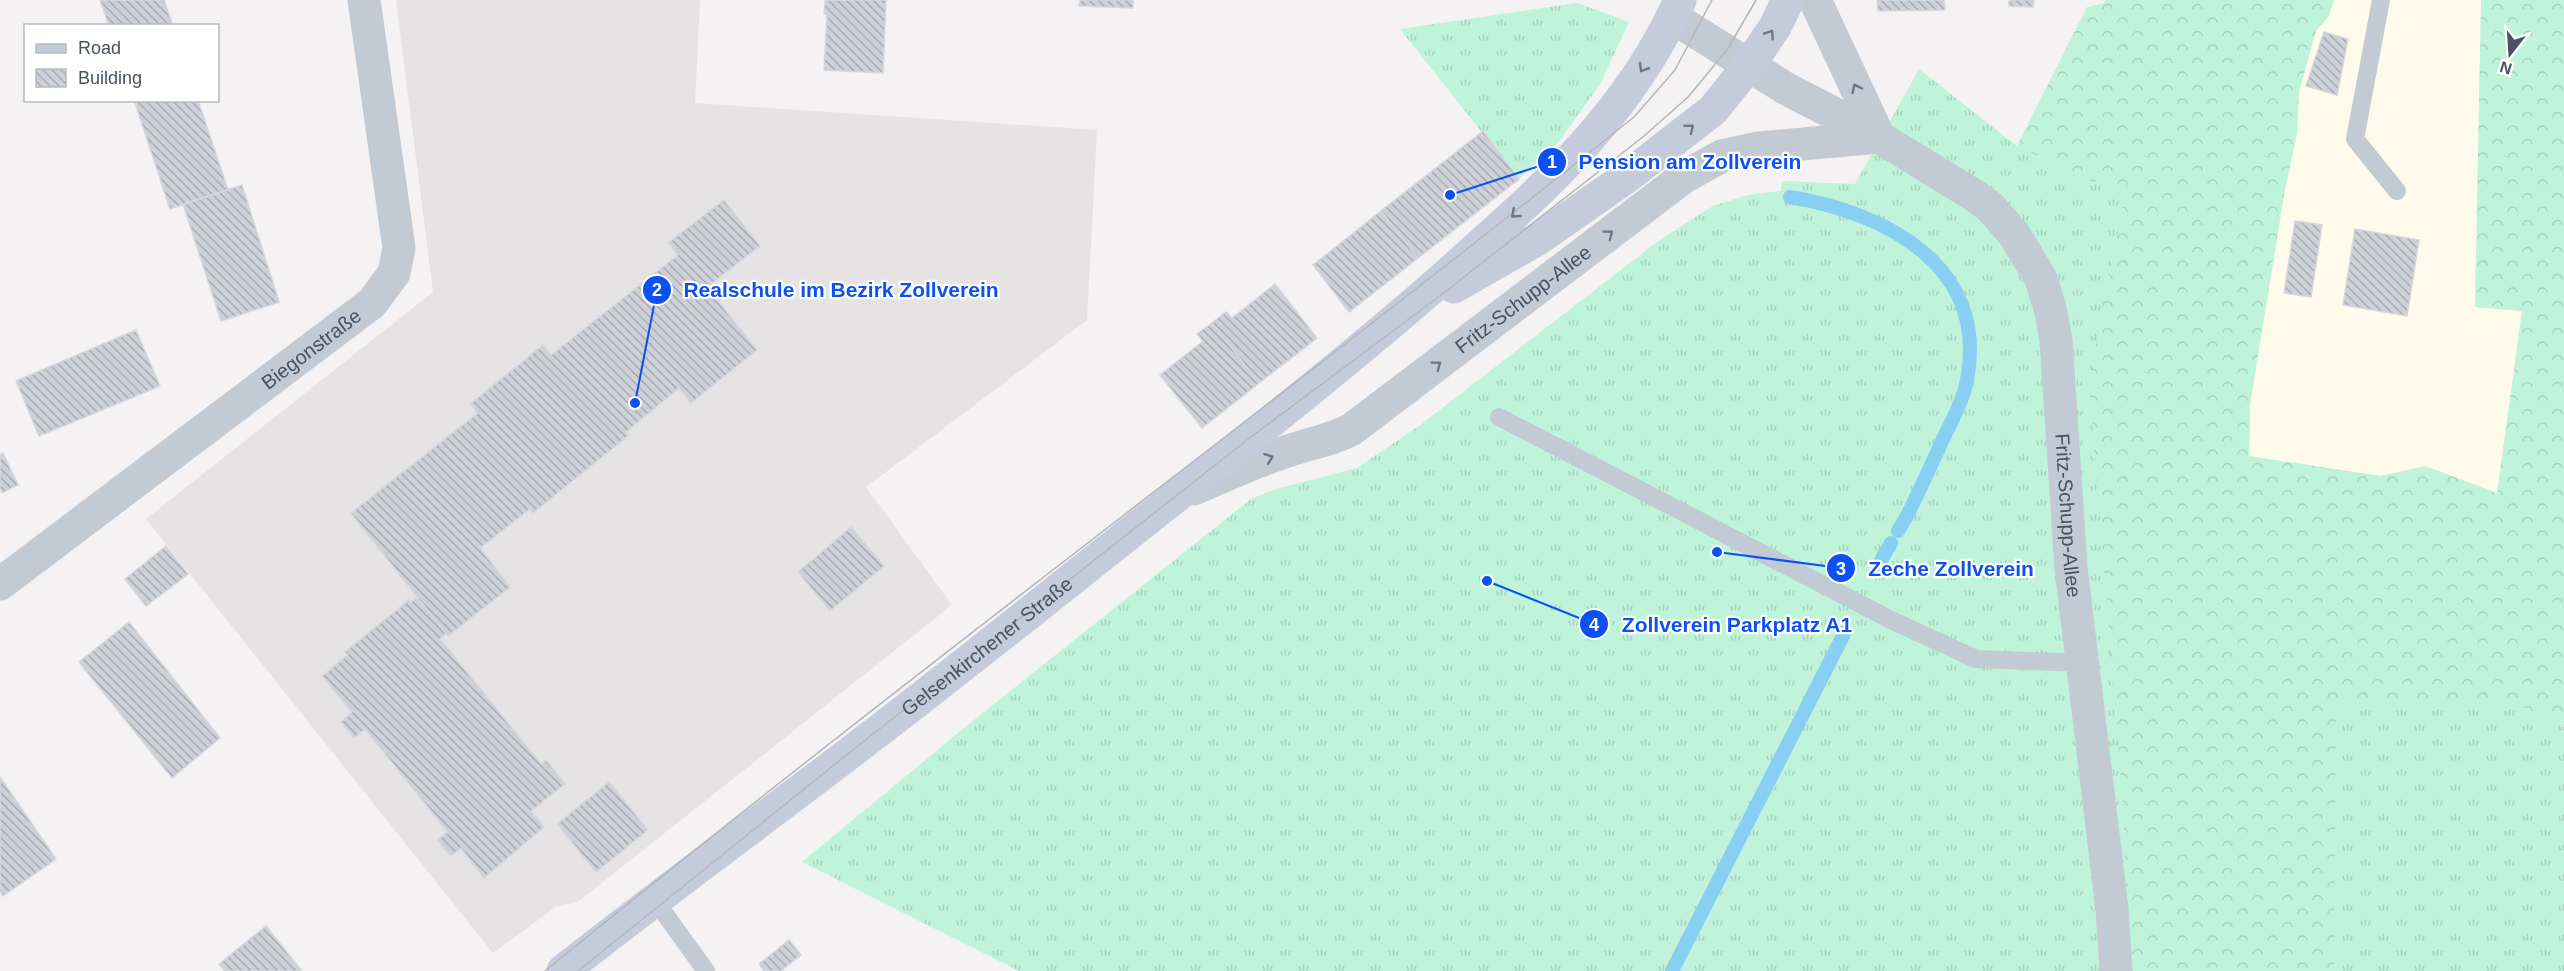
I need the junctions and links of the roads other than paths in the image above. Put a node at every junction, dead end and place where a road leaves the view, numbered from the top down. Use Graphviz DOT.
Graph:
graph roads {
  1 [pos="364,0"];
  2 [pos="1788,0"];
  3 [pos="1815,0"];
  4 [pos="2381,0"];
  5 [pos="1676,8"];
  6 [pos="1749,65"];
  7 [pos="1879,137"];
  8 [pos="2397,191"];
  9 [pos="1404,312"];
  10 [pos="1499,417"];
  11 [pos="1176,496"];
  12 [pos="0,584"];
  13 [pos="2084,663"];
  14 [pos="654,899"];
  15 [pos="562,971"];
  16 [pos="706,971"];
  17 [pos="2116,971"];
  1 -- 12 [label="street, Biegonstraße"];
  6 -- 2 [label="main road, Gelsenkirchener Straße, one-way"];
  7 -- 3 [label="street, one-way"];
  4 -- 8 [label="lane"];
  5 -- 6 [label="street, Gelsenkirchener Straße"];
  5 -- 9 [label="main road, Gelsenkirchener Straße, one-way"];
  6 -- 7 [label="street, Fritz-Schupp-Allee"];
  9 -- 6 [label="main road, Gelsenkirchener Straße, one-way"];
  11 -- 7 [label="street, Fritz-Schupp-Allee, one-way"];
  7 -- 13 [label="street, Fritz-Schupp-Allee"];
  9 -- 11 [label="main road, Gelsenkirchener Straße"];
  10 -- 13 [label="lane"];
  11 -- 14 [label="main road, Gelsenkirchener Straße"];
  13 -- 17 [label="street, Fritz-Schupp-Allee"];
  14 -- 15 [label="main road, Gelsenkirchener Straße"];
  14 -- 16 [label="lane"];
}
